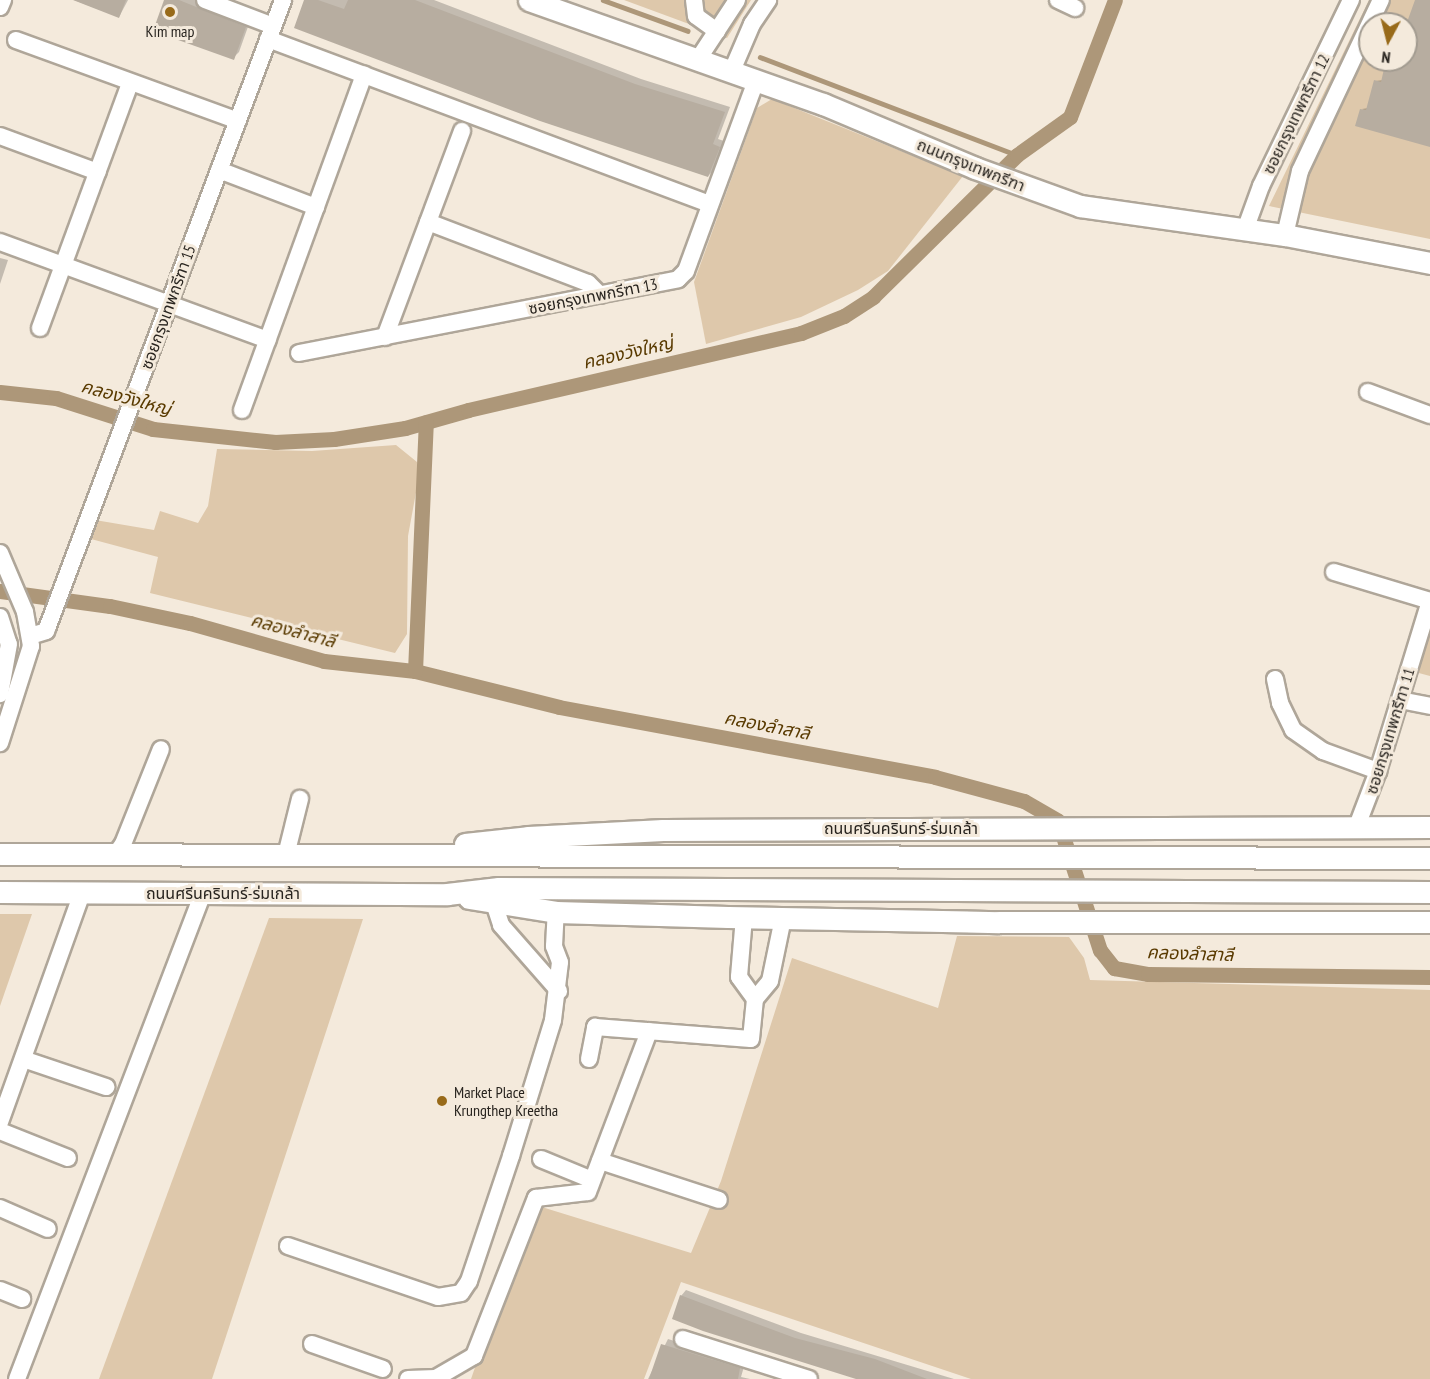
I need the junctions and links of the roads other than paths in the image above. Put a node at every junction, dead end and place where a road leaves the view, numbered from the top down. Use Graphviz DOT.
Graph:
graph roads {
  1 [pos="3,0"];
  2 [pos="205,0"];
  3 [pos="283,0"];
  4 [pos="529,0"];
  5 [pos="694,0"];
  6 [pos="737,0"];
  7 [pos="768,0"];
  8 [pos="1058,0"];
  9 [pos="1351,0"];
  10 [pos="1380,0"];
  11 [pos="0,7"];
  12 [pos="1075,8"];
  13 [pos="717,31"];
  14 [pos="271,32"];
  15 [pos="16,40"];
  16 [pos="698,61"];
  17 [pos="731,73"];
  18 [pos="364,74"];
  19 [pos="756,81"];
  20 [pos="130,83"];
  21 [pos="238,121"];
  22 [pos="462,131"];
  23 [pos="0,136"];
  24 [pos="219,170"];
  25 [pos="98,172"];
  26 [pos="710,204"];
  27 [pos="316,207"];
  28 [pos="428,222"];
  29 [pos="1245,230"];
  30 [pos="1285,235"];
  31 [pos="0,242"];
  32 [pos="1430,263"];
  33 [pos="64,264"];
  34 [pos="600,295"];
  35 [pos="170,302"];
  36 [pos="40,328"];
  37 [pos="384,337"];
  38 [pos="268,340"];
  39 [pos="299,353"];
  40 [pos="1368,392"];
  41 [pos="242,410"];
  42 [pos="1430,415"];
  43 [pos="0,553"];
  44 [pos="1334,572"];
  45 [pos="1430,601"];
  46 [pos="0,617"];
  47 [pos="30,636"];
  48 [pos="1275,679"];
  49 [pos="0,694"];
  50 [pos="1400,700"];
  51 [pos="1430,706"];
  52 [pos="0,743"];
  53 [pos="161,749"];
  54 [pos="1378,771"];
  55 [pos="300,799"];
  56 [pos="1357,826"];
  57 [pos="1430,827"];
  58 [pos="0,854"];
  59 [pos="115,855"];
  60 [pos="286,855"];
  61 [pos="373,855"];
  62 [pos="1430,858"];
  63 [pos="0,892"];
  64 [pos="1430,892"];
  65 [pos="81,893"];
  66 [pos="203,893"];
  67 [pos="447,894"];
  68 [pos="494,903"];
  69 [pos="556,912"];
  70 [pos="744,917"];
  71 [pos="783,918"];
  72 [pos="1430,922"];
  73 [pos="560,991"];
  74 [pos="755,999"];
  75 [pos="649,1031"];
  76 [pos="23,1059"];
  77 [pos="589,1059"];
  78 [pos="106,1088"];
  79 [pos="0,1122"];
  80 [pos="0,1131"];
  81 [pos="68,1158"];
  82 [pos="542,1159"];
  83 [pos="600,1161"];
  84 [pos="592,1180"];
  85 [pos="719,1200"];
  86 [pos="0,1208"];
  87 [pos="48,1229"];
  88 [pos="288,1246"];
  89 [pos="0,1290"];
  90 [pos="22,1299"];
  91 [pos="683,1339"];
  92 [pos="312,1344"];
  93 [pos="381,1374"];
  94 [pos="17,1379"];
  95 [pos="407,1379"];
  96 [pos="809,1379"];
  1 -- 11 [label="street"];
  2 -- 14 [label="street"];
  3 -- 14 [label="street, ซอยกรุงเทพกรีฑา 15"];
  4 -- 16 [label="main road, ถนนกรุงเทพกรีฑา"];
  5 -- 13 [label="street"];
  6 -- 13 [label="street"];
  7 -- 17 [label="street"];
  8 -- 12 [label="street"];
  9 -- 29 [label="street, ซอยกรุงเทพกรีฑา 12"];
  10 -- 30 [label="street"];
  13 -- 16 [label="street"];
  14 -- 18 [label="street"];
  14 -- 21 [label="street, ซอยกรุงเทพกรีฑา 15"];
  15 -- 20 [label="street"];
  16 -- 17 [label="main road, ถนนกรุงเทพกรีฑา"];
  17 -- 19 [label="main road, ถนนกรุงเทพกรีฑา"];
  18 -- 26 [label="street"];
  18 -- 27 [label="street"];
  19 -- 26 [label="street, ซอยกรุงเทพกรีฑา 13"];
  19 -- 29 [label="main road, ถนนกรุงเทพกรีฑา"];
  20 -- 21 [label="street"];
  20 -- 25 [label="street"];
  21 -- 24 [label="street, ซอยกรุงเทพกรีฑา 15"];
  22 -- 28 [label="street"];
  23 -- 25 [label="street"];
  24 -- 27 [label="street"];
  24 -- 35 [label="street, ซอยกรุงเทพกรีฑา 15"];
  25 -- 33 [label="street"];
  26 -- 34 [label="street, ซอยกรุงเทพกรีฑา 13"];
  27 -- 38 [label="street"];
  28 -- 34 [label="street"];
  28 -- 37 [label="street"];
  29 -- 30 [label="main road, ถนนกรุงเทพกรีฑา"];
  30 -- 32 [label="main road, ถนนกรุงเทพกรีฑา"];
  31 -- 33 [label="street"];
  33 -- 35 [label="street"];
  33 -- 36 [label="street"];
  34 -- 37 [label="street, ซอยกรุงเทพกรีฑา 13"];
  35 -- 38 [label="street"];
  35 -- 47 [label="street, ซอยกรุงเทพกรีฑา 15"];
  37 -- 39 [label="street, ซอยกรุงเทพกรีฑา 13"];
  38 -- 41 [label="street"];
  40 -- 42 [label="street"];
  43 -- 47 [label="street"];
  44 -- 45 [label="street"];
  45 -- 50 [label="street, ซอยกรุงเทพกรีฑา 11"];
  46 -- 49 [label="street"];
  47 -- 52 [label="street"];
  48 -- 54 [label="street"];
  50 -- 51 [label="street"];
  50 -- 54 [label="street, ซอยกรุงเทพกรีฑา 11"];
  53 -- 59 [label="street"];
  54 -- 56 [label="street, ซอยกรุงเทพกรีฑา 11"];
  55 -- 60 [label="street"];
  56 -- 57 [label="main road, ถนนศรีนครินทร์-ร่มเกล้า"];
  56 -- 61 [label="main road, ถนนศรีนครินทร์-ร่มเกล้า"];
  58 -- 59 [label="main road, ถนนศรีนครินทร์-ร่มเกล้า"];
  59 -- 60 [label="main road, ถนนศรีนครินทร์-ร่มเกล้า"];
  60 -- 61 [label="main road, ถนนศรีนครินทร์-ร่มเกล้า"];
  61 -- 62 [label="main road, ถนนศรีนครินทร์-ร่มเกล้า"];
  63 -- 65 [label="main road, ถนนศรีนครินทร์-ร่มเกล้า"];
  64 -- 67 [label="main road, ถนนศรีนครินทร์-ร่มเกล้า"];
  65 -- 66 [label="main road, ถนนศรีนครินทร์-ร่มเกล้า"];
  65 -- 76 [label="street"];
  66 -- 67 [label="main road, ถนนศรีนครินทร์-ร่มเกล้า"];
  66 -- 94 [label="street"];
  67 -- 68 [label="main road, ถนนศรีนครินทร์-ร่มเกล้า"];
  68 -- 69 [label="main road, ถนนศรีนครินทร์-ร่มเกล้า"];
  68 -- 73 [label="street"];
  69 -- 70 [label="main road, ถนนศรีนครินทร์-ร่มเกล้า"];
  69 -- 73 [label="street"];
  70 -- 71 [label="main road, ถนนศรีนครินทร์-ร่มเกล้า"];
  70 -- 74 [label="street"];
  71 -- 72 [label="main road, ถนนศรีนครินทร์-ร่มเกล้า"];
  71 -- 74 [label="street"];
  73 -- 88 [label="street"];
  74 -- 75 [label="street"];
  75 -- 77 [label="street"];
  75 -- 83 [label="street"];
  76 -- 78 [label="street"];
  76 -- 79 [label="street"];
  80 -- 81 [label="street"];
  82 -- 84 [label="street"];
  83 -- 84 [label="street"];
  83 -- 85 [label="street"];
  84 -- 95 [label="street"];
  86 -- 87 [label="street"];
  89 -- 90 [label="street"];
  91 -- 96 [label="street"];
  92 -- 93 [label="street"];
  93 -- 95 [label="street"];
}
